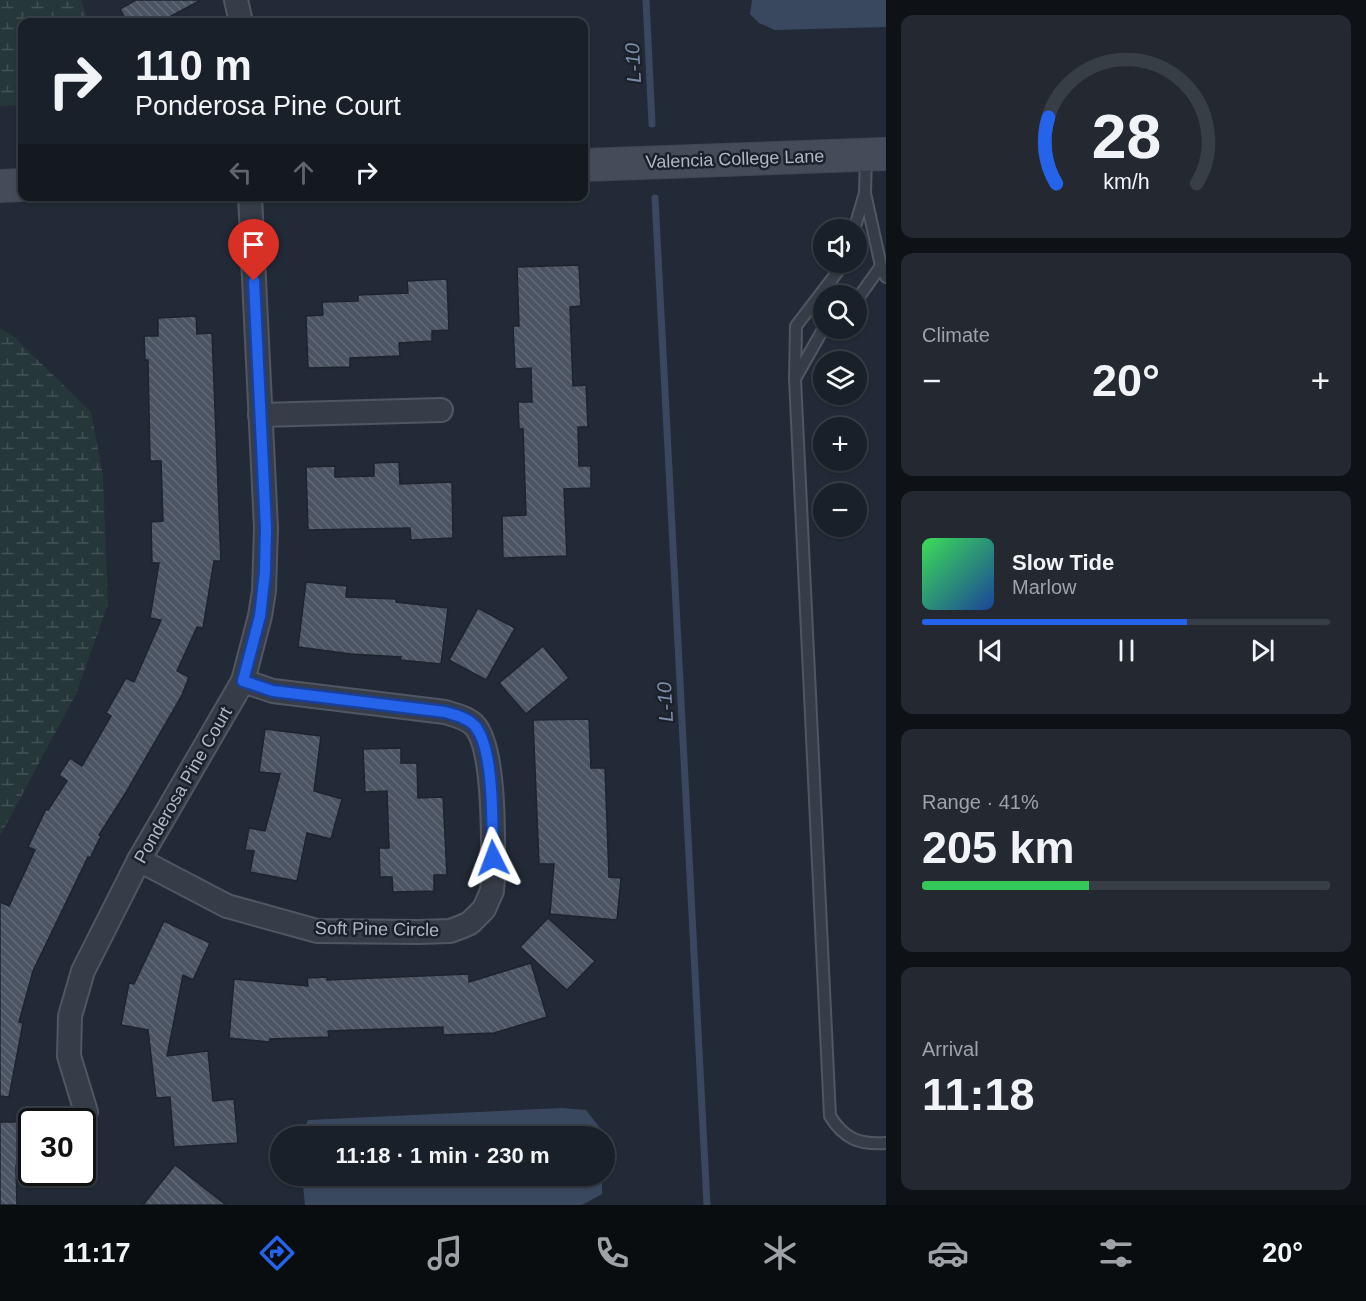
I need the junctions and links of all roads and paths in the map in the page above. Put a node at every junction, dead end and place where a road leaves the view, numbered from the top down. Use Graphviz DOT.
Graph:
graph roads {
  1 [pos="236,0"];
  2 [pos="240,18"];
  3 [pos="876,154"];
  4 [pos="588,165"];
  5 [pos="18,185"];
  6 [pos="0,186"];
  7 [pos="865,193"];
  8 [pos="250,201"];
  9 [pos="857,219"];
  10 [pos="881,266"];
  11 [pos="837,273"];
  12 [pos="886,277"];
  13 [pos="867,286"];
  14 [pos="818,339"];
  15 [pos="795,379"];
  16 [pos="441,410"];
  17 [pos="260,415"];
  18 [pos="243,681"];
  19 [pos="139,860"];
  20 [pos="85,1108"];
  21 [pos="886,1143"];
  1 -- 2 [label="street"];
  3 -- 4 [label="street, Valencia College Lane"];
  3 -- 7 [label="lane"];
  5 -- 6 [label="street"];
  7 -- 9 [label="lane"];
  7 -- 10 [label="lane"];
  8 -- 17 [label="street, Ponderosa Pine Court"];
  10 -- 12 [label="lane"];
  10 -- 13 [label="lane"];
  11 -- 15 [label="lane"];
  14 -- 15 [label="lane"];
  15 -- 21 [label="lane"];
  16 -- 17 [label="street"];
  17 -- 18 [label="street, Ponderosa Pine Court"];
  18 -- 19 [label="street, Ponderosa Pine Court"];
  18 -- 19 [label="street, Soft Pine Circle"];
  19 -- 20 [label="street, Ponderosa Pine Court"];
}
